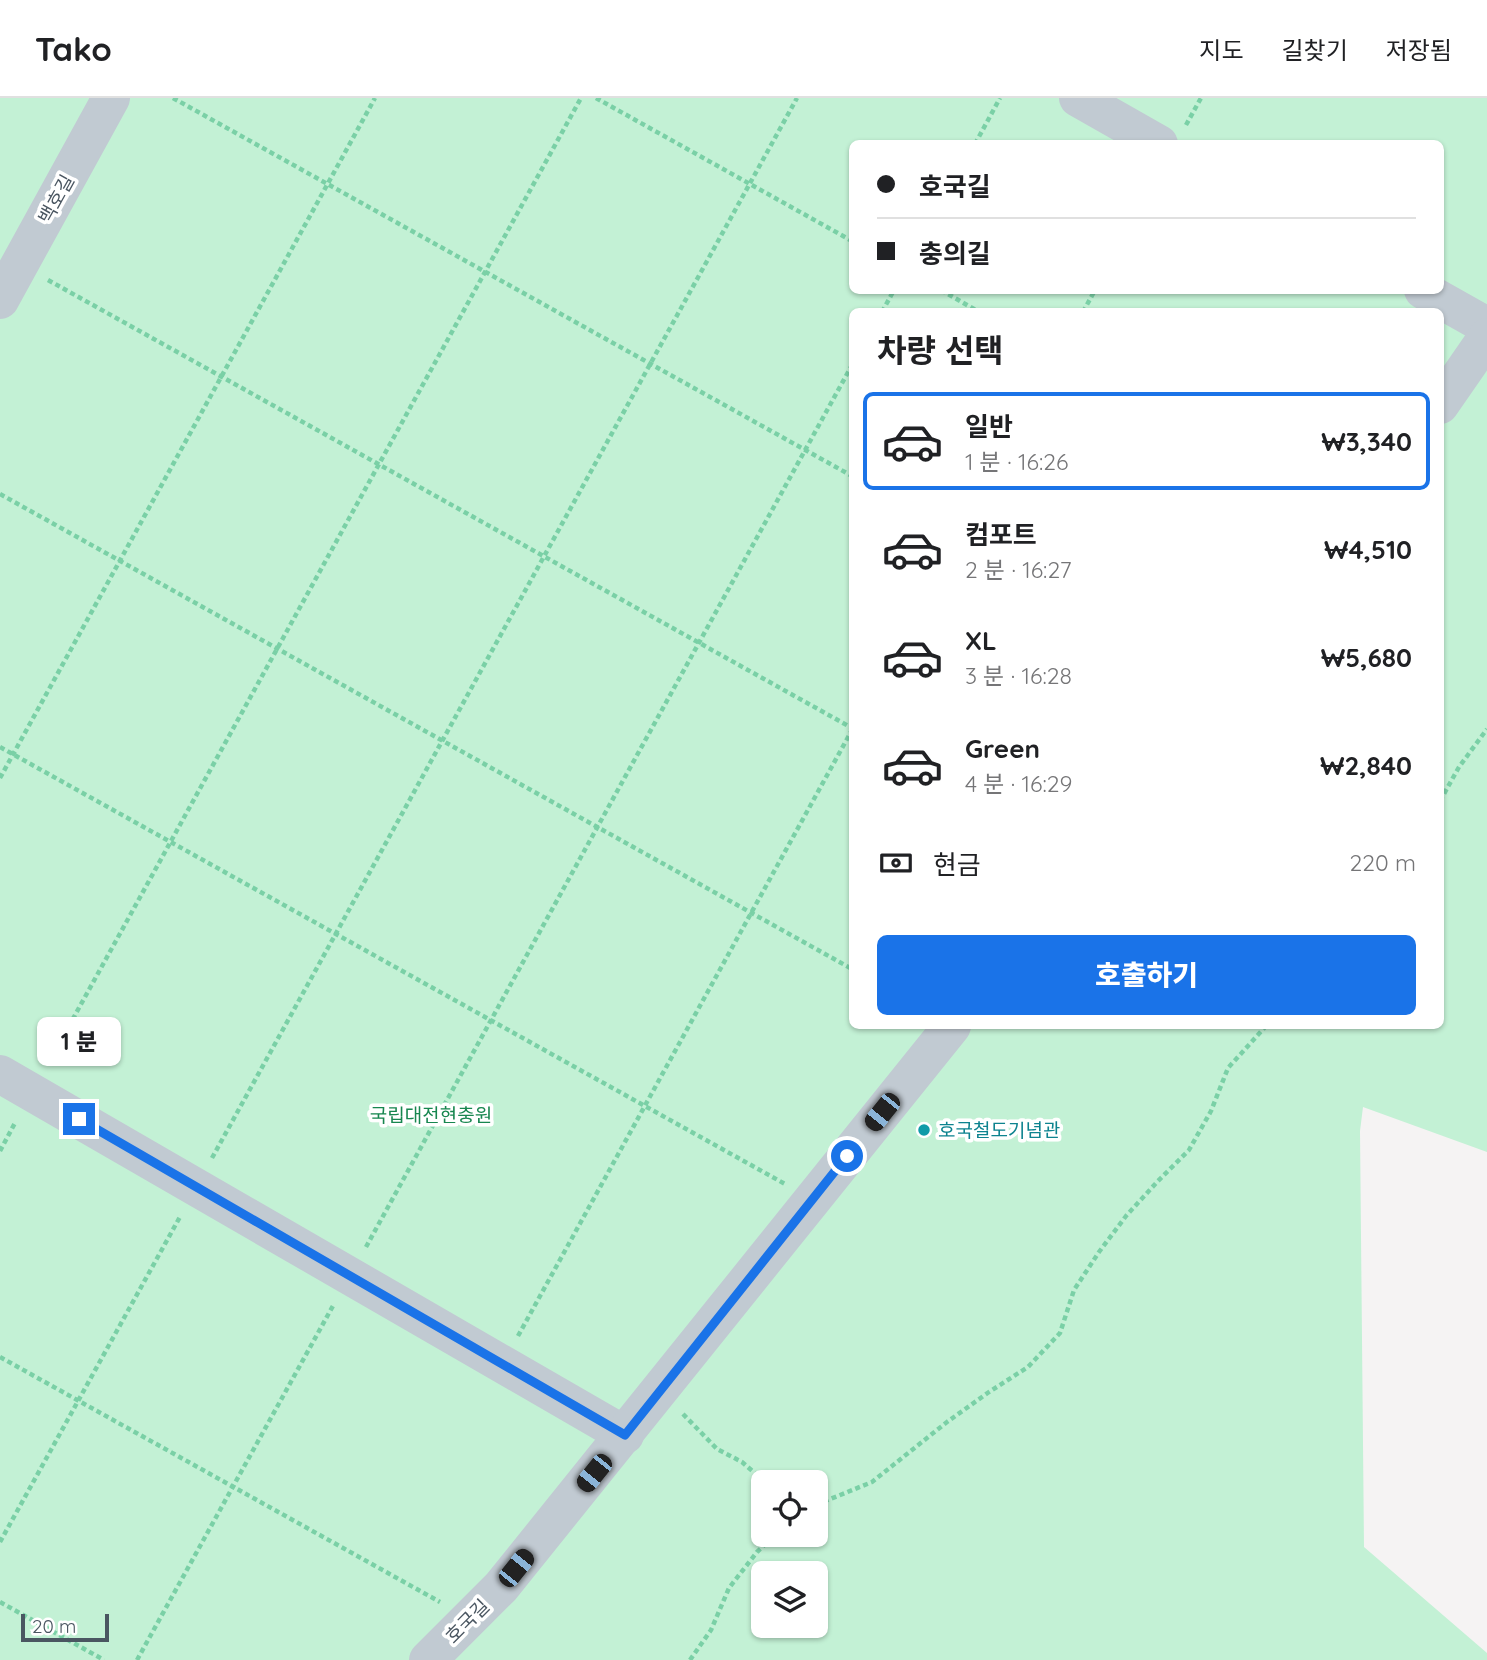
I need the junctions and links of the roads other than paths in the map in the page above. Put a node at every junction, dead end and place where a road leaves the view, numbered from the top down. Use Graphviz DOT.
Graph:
graph roads {
  1 [pos="111,98"];
  2 [pos="1078,98"];
  3 [pos="1171,138"];
  4 [pos="1430,294"];
  5 [pos="0,300"];
  6 [pos="1487,326"];
  7 [pos="1487,337"];
  8 [pos="1444,399"];
  9 [pos="950,1029"];
  10 [pos="16,1083"];
  11 [pos="625,1435"];
  12 [pos="428,1660"];
  1 -- 5 [label="lane, 백호길"];
  2 -- 3 [label="lane"];
  4 -- 6 [label="lane"];
  7 -- 8 [label="lane"];
  9 -- 11 [label="lane, 호국길"];
  10 -- 11 [label="lane"];
  11 -- 12 [label="lane, 호국길"];
}
